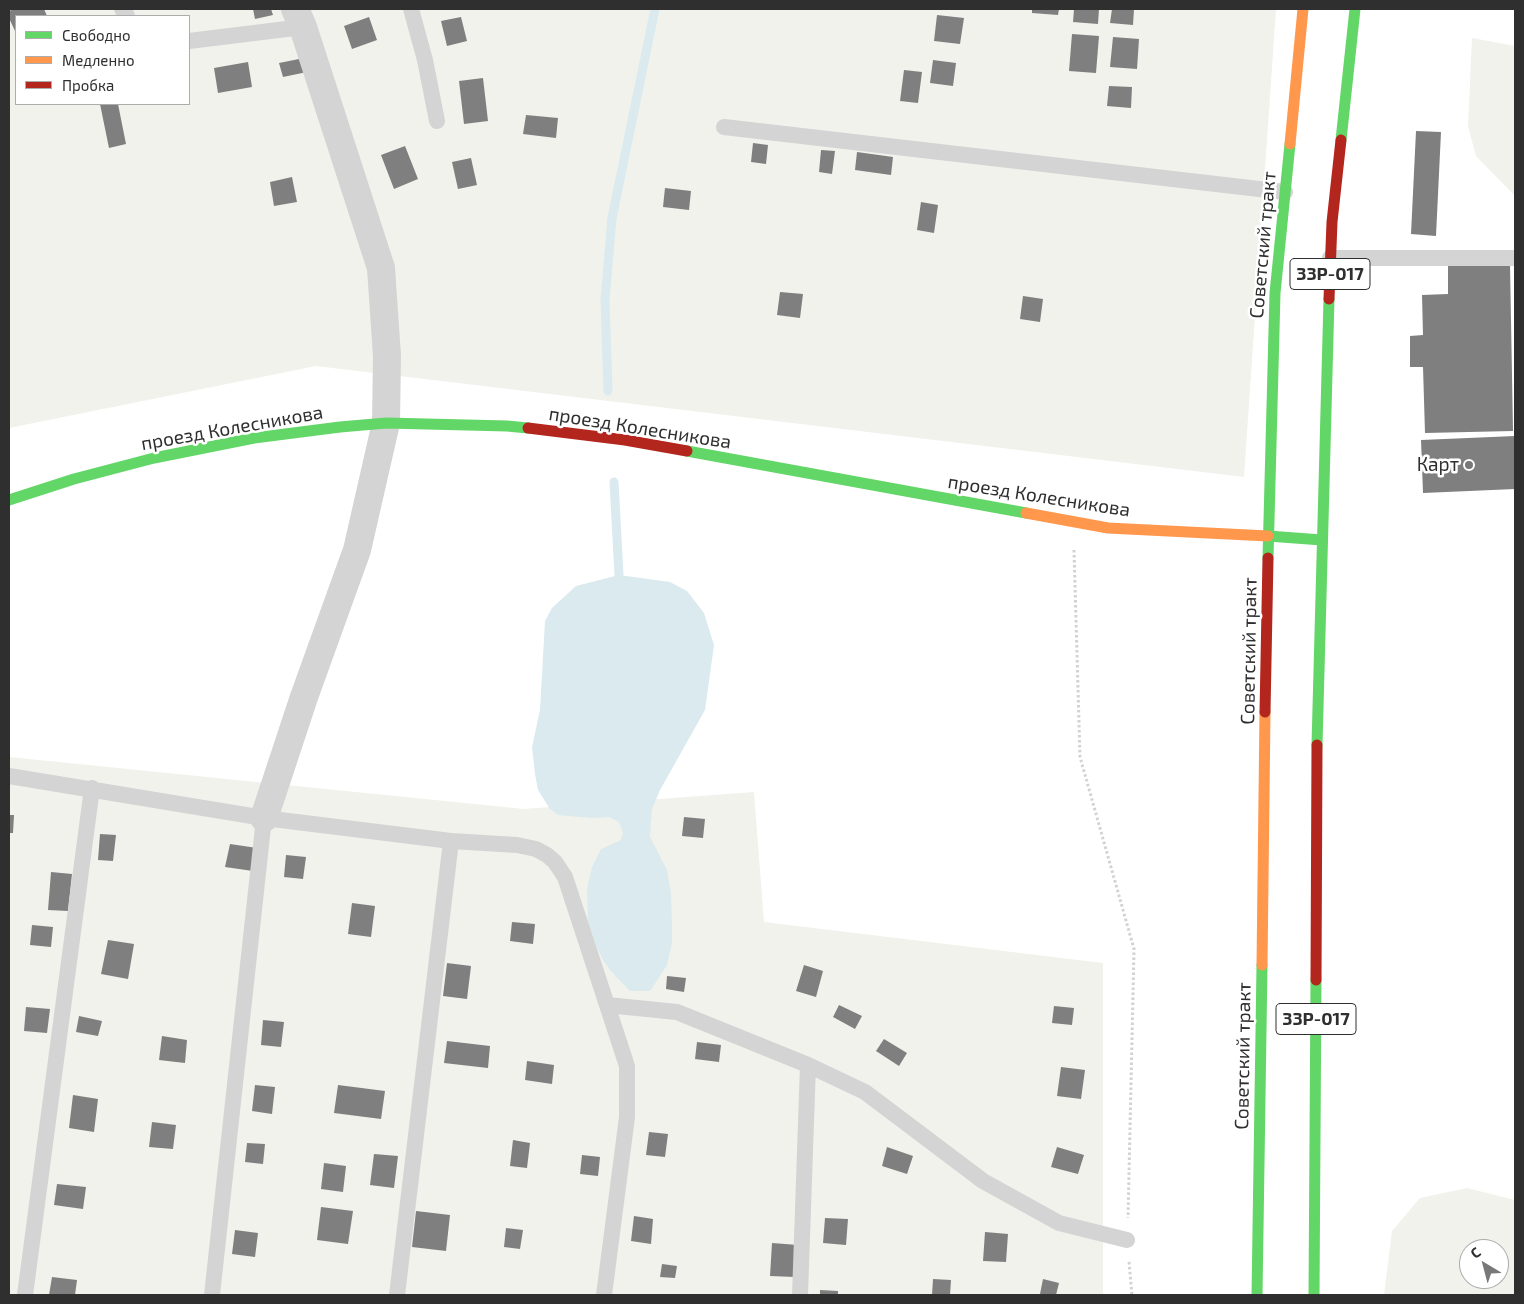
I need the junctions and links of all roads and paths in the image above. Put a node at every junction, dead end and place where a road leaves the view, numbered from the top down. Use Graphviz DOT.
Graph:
graph roads {
  1 [pos="411,9"];
  2 [pos="1303,9"];
  3 [pos="1355,9"];
  4 [pos="299,18"];
  5 [pos="190,41"];
  6 [pos="437,121"];
  7 [pos="724,127"];
  8 [pos="1285,192"];
  9 [pos="1330,258"];
  10 [pos="1515,258"];
  11 [pos="386,423"];
  12 [pos="9,500"];
  13 [pos="1074,522"];
  14 [pos="1268,536"];
  15 [pos="1322,540"];
  16 [pos="9,776"];
  17 [pos="92,788"];
  18 [pos="264,818"];
  19 [pos="451,840"];
  20 [pos="607,1005"];
  21 [pos="808,1065"];
  22 [pos="1127,1240"];
  23 [pos="25,1295"];
  24 [pos="212,1295"];
  25 [pos="397,1295"];
  26 [pos="604,1295"];
  27 [pos="800,1295"];
  28 [pos="1132,1295"];
  29 [pos="1257,1295"];
  30 [pos="1314,1295"];
  1 -- 6 [label="lane"];
  2 -- 8 [label="main road, Советский тракт / 33Р-017"];
  3 -- 9 [label="main road, 33Р-017"];
  4 -- 5 [label="lane"];
  4 -- 11 [label="street"];
  7 -- 8 [label="lane"];
  8 -- 14 [label="main road, Советский тракт / 33Р-017"];
  9 -- 10 [label="lane"];
  9 -- 15 [label="main road, 33Р-017"];
  11 -- 12 [label="main road, проезд Колесникова"];
  11 -- 13 [label="main road, проезд Колесникова"];
  11 -- 18 [label="street"];
  13 -- 14 [label="main road, проезд Колесникова"];
  13 -- 22 [label="path"];
  14 -- 15 [label="main road, проезд Колесникова"];
  14 -- 29 [label="main road, Советский тракт / 33Р-017"];
  15 -- 30 [label="main road, 33Р-017"];
  16 -- 17 [label="lane"];
  17 -- 18 [label="lane"];
  17 -- 23 [label="lane"];
  18 -- 19 [label="lane"];
  18 -- 24 [label="lane"];
  19 -- 20 [label="lane"];
  19 -- 25 [label="lane"];
  20 -- 21 [label="lane"];
  20 -- 26 [label="lane"];
  21 -- 22 [label="lane"];
  21 -- 27 [label="lane"];
  22 -- 28 [label="path"];
}
